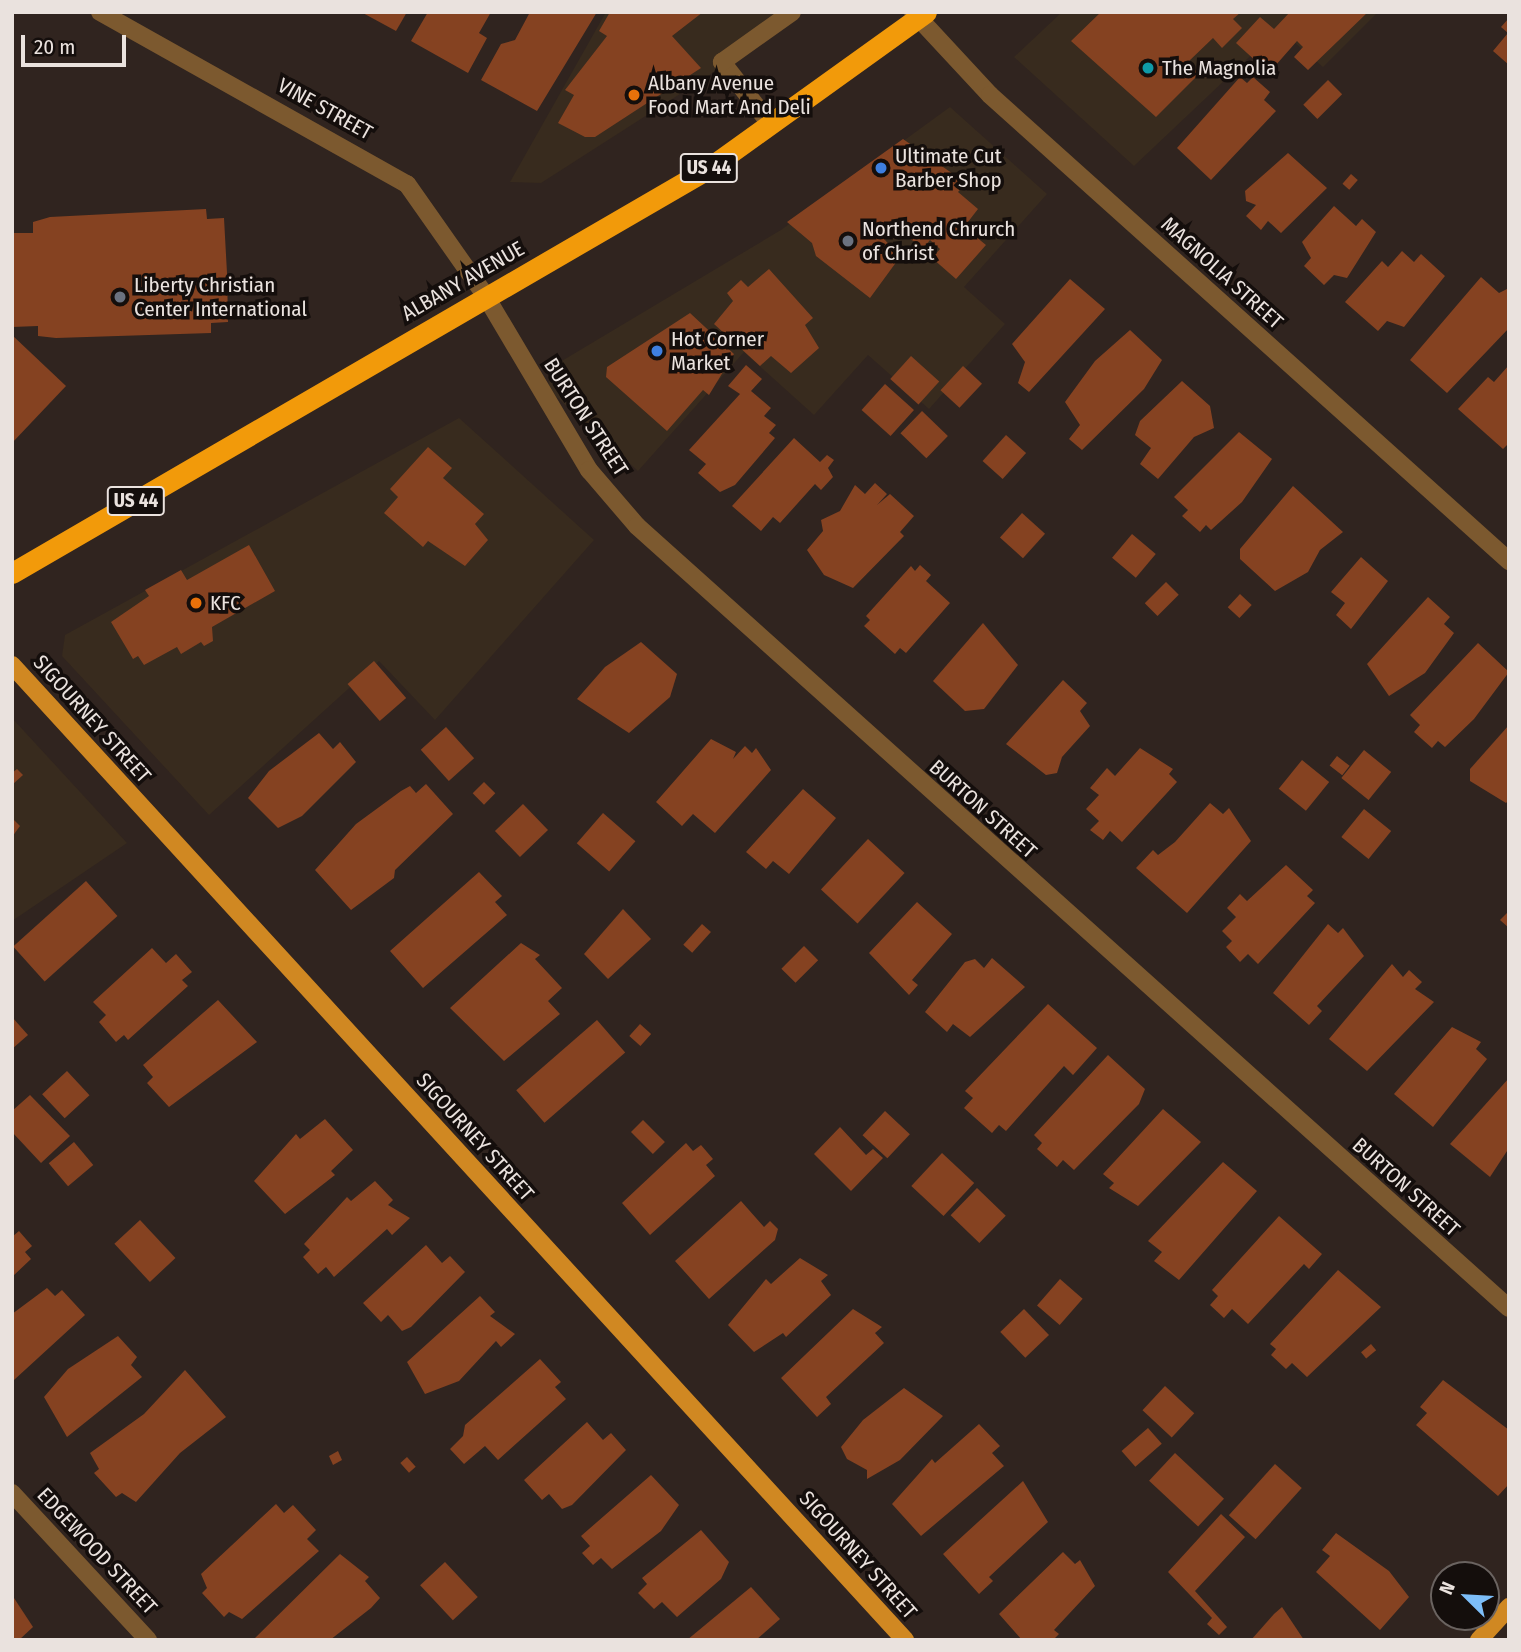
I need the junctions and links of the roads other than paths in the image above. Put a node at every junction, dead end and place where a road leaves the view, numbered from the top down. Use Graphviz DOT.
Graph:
graph roads {
  1 [pos="100,12"];
  2 [pos="792,12"];
  3 [pos="919,15"];
  4 [pos="771,125"];
  5 [pos="485,295"];
  6 [pos="1509,561"];
  7 [pos="12,573"];
  8 [pos="12,665"];
  9 [pos="1509,1308"];
  10 [pos="12,1493"];
  11 [pos="1509,1607"];
  12 [pos="148,1640"];
  13 [pos="905,1640"];
  14 [pos="1479,1640"];
  1 -- 5 [label="street, VINE STREET"];
  2 -- 4 [label="street"];
  3 -- 4 [label="highway, ALBANY AVENUE / US 44"];
  3 -- 6 [label="street, MAGNOLIA STREET"];
  4 -- 5 [label="highway, ALBANY AVENUE / US 44"];
  5 -- 7 [label="highway, ALBANY AVENUE / US 44"];
  5 -- 9 [label="street, BURTON STREET"];
  8 -- 13 [label="main road, SIGOURNEY STREET"];
  10 -- 12 [label="street, EDGEWOOD STREET"];
  11 -- 14 [label="main road"];
}
